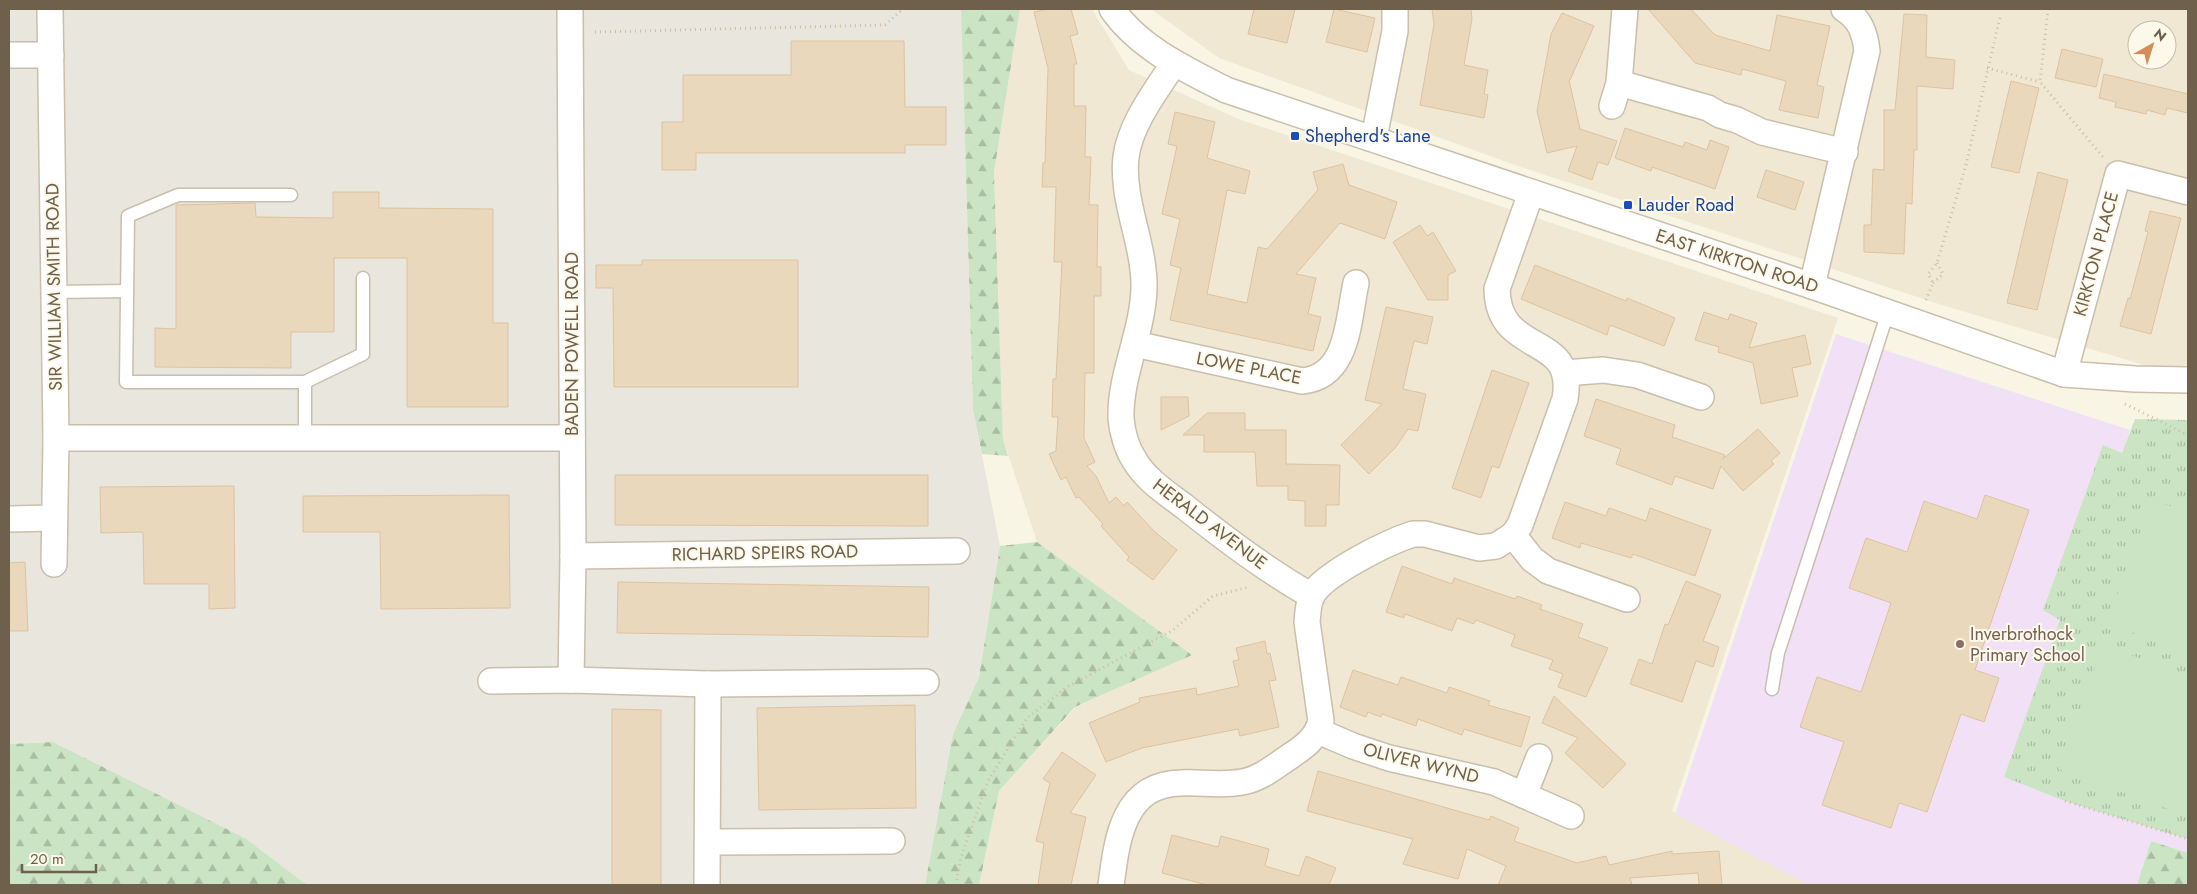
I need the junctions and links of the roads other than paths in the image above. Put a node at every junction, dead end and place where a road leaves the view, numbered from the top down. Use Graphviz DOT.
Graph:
graph roads {
  1 [pos="50,9"];
  2 [pos="1112,9"];
  3 [pos="1395,9"];
  4 [pos="1626,9"];
  5 [pos="1844,9"];
  6 [pos="570,20"];
  7 [pos="9,55"];
  8 [pos="51,55"];
  9 [pos="1174,63"];
  10 [pos="1374,138"];
  11 [pos="1844,152"];
  12 [pos="2188,192"];
  13 [pos="1531,193"];
  14 [pos="291,195"];
  15 [pos="363,278"];
  16 [pos="1356,283"];
  17 [pos="1812,286"];
  18 [pos="127,291"];
  19 [pos="54,292"];
  20 [pos="1888,312"];
  21 [pos="1135,344"];
  22 [pos="1565,373"];
  23 [pos="2064,374"];
  24 [pos="2188,380"];
  25 [pos="305,382"];
  26 [pos="1701,397"];
  27 [pos="56,438"];
  28 [pos="305,438"];
  29 [pos="572,438"];
  30 [pos="9,518"];
  31 [pos="54,518"];
  32 [pos="1513,535"];
  33 [pos="957,551"];
  34 [pos="573,556"];
  35 [pos="54,564"];
  36 [pos="1312,596"];
  37 [pos="1627,599"];
  38 [pos="571,680"];
  39 [pos="491,681"];
  40 [pos="926,682"];
  41 [pos="708,684"];
  42 [pos="1772,689"];
  43 [pos="1318,731"];
  44 [pos="1539,757"];
  45 [pos="1524,794"];
  46 [pos="1571,816"];
  47 [pos="892,841"];
  48 [pos="708,842"];
  49 [pos="708,885"];
  50 [pos="1111,885"];
  1 -- 8 [label="street, SIR WILLIAM SMITH ROAD"];
  2 -- 9 [label="street, EAST KIRKTON ROAD"];
  3 -- 10 [label="street"];
  4 -- 11 [label="street"];
  5 -- 11 [label="street"];
  6 -- 29 [label="street, BADEN POWELL ROAD"];
  7 -- 8 [label="street"];
  8 -- 19 [label="street, SIR WILLIAM SMITH ROAD"];
  9 -- 10 [label="street, EAST KIRKTON ROAD"];
  9 -- 21 [label="street, HERALD AVENUE"];
  10 -- 13 [label="street, EAST KIRKTON ROAD"];
  11 -- 17 [label="street"];
  12 -- 23 [label="street, KIRKTON PLACE"];
  13 -- 17 [label="street, EAST KIRKTON ROAD"];
  13 -- 22 [label="street"];
  14 -- 18 [label="lane"];
  15 -- 25 [label="lane"];
  16 -- 21 [label="street, LOWE PLACE"];
  17 -- 20 [label="street, EAST KIRKTON ROAD"];
  18 -- 19 [label="lane"];
  18 -- 25 [label="lane"];
  19 -- 27 [label="street, SIR WILLIAM SMITH ROAD"];
  20 -- 23 [label="street, EAST KIRKTON ROAD"];
  20 -- 42 [label="lane"];
  21 -- 36 [label="street, HERALD AVENUE"];
  22 -- 26 [label="street"];
  22 -- 32 [label="street"];
  23 -- 24 [label="street, EAST KIRKTON ROAD"];
  25 -- 28 [label="lane"];
  27 -- 28 [label="street"];
  27 -- 31 [label="street, SIR WILLIAM SMITH ROAD"];
  28 -- 29 [label="street"];
  29 -- 34 [label="street, BADEN POWELL ROAD"];
  30 -- 31 [label="street"];
  31 -- 35 [label="street, SIR WILLIAM SMITH ROAD"];
  32 -- 36 [label="street"];
  32 -- 37 [label="street"];
  33 -- 34 [label="street, RICHARD SPEIRS ROAD"];
  34 -- 38 [label="street, BADEN POWELL ROAD"];
  36 -- 43 [label="street"];
  38 -- 39 [label="street"];
  38 -- 41 [label="street"];
  40 -- 41 [label="street"];
  41 -- 48 [label="street"];
  43 -- 45 [label="street, OLIVER WYND"];
  43 -- 50 [label="street"];
  44 -- 45 [label="street"];
  45 -- 46 [label="street, OLIVER WYND"];
  47 -- 48 [label="street"];
  48 -- 49 [label="street"];
}
